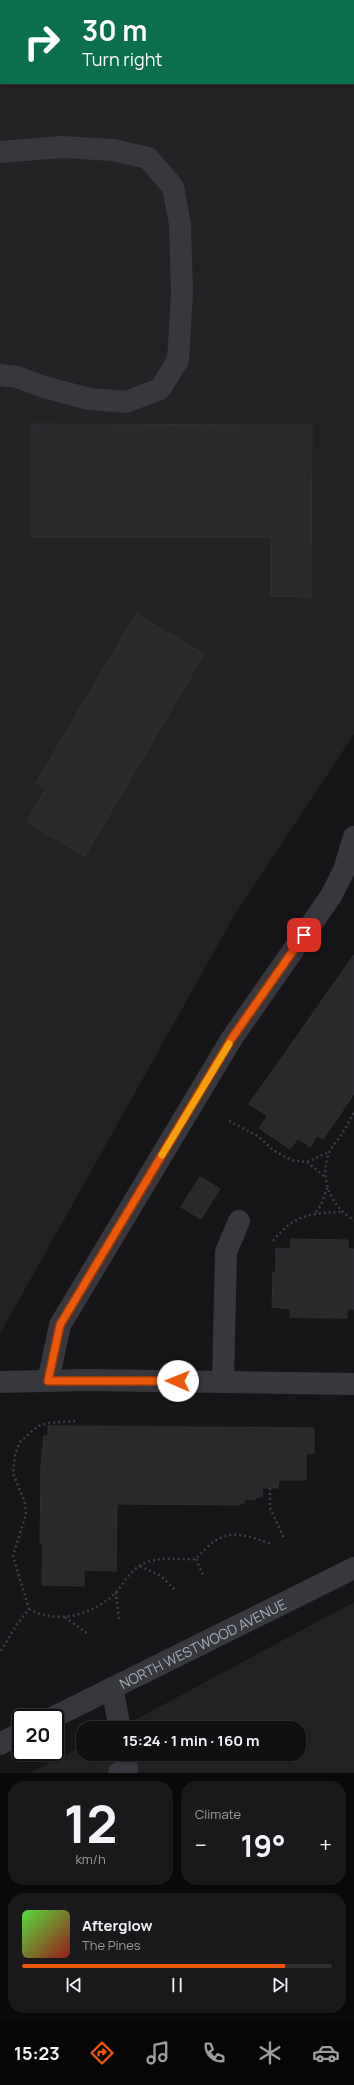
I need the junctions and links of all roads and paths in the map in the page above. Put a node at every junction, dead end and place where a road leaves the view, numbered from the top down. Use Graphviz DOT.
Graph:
graph roads {
  1 [pos="0,152"];
  2 [pos="0,376"];
  3 [pos="354,837"];
  4 [pos="354,1113"];
  5 [pos="229,1122"];
  6 [pos="329,1151"];
  7 [pos="307,1162"];
  8 [pos="326,1178"];
  9 [pos="328,1188"];
  10 [pos="344,1212"];
  11 [pos="315,1213"];
  12 [pos="354,1220"];
  13 [pos="239,1221"];
  14 [pos="273,1241"];
  15 [pos="48,1381"];
  16 [pos="0,1382"];
  17 [pos="223,1382"];
  18 [pos="354,1384"];
  19 [pos="76,1421"];
  20 [pos="270,1488"];
  21 [pos="284,1538"];
  22 [pos="272,1544"];
  23 [pos="196,1559"];
  24 [pos="140,1566"];
  25 [pos="354,1568"];
  26 [pos="204,1577"];
  27 [pos="176,1591"];
  28 [pos="116,1592"];
  29 [pos="29,1609"];
  30 [pos="65,1617"];
  31 [pos="119,1619"];
  32 [pos="88,1634"];
  33 [pos="1,1651"];
  34 [pos="112,1688"];
  35 [pos="64,1712"];
  36 [pos="119,1721"];
  37 [pos="12,1738"];
  38 [pos="0,1744"];
  39 [pos="126,1761"];
  40 [pos="119,1773"];
  1 -- 2 [label="street"];
  3 -- 15 [label="street"];
  4 -- 6 [label="path"];
  5 -- 7 [label="path"];
  6 -- 7 [label="path"];
  6 -- 8 [label="path"];
  7 -- 8 [label="path"];
  8 -- 9 [label="path"];
  9 -- 10 [label="path"];
  9 -- 11 [label="path"];
  10 -- 11 [label="path"];
  10 -- 12 [label="path"];
  11 -- 14 [label="path"];
  13 -- 17 [label="street"];
  15 -- 16 [label="street"];
  15 -- 17 [label="street"];
  17 -- 18 [label="street"];
  19 -- 29 [label="path"];
  20 -- 21 [label="path"];
  22 -- 23 [label="path"];
  23 -- 24 [label="path"];
  23 -- 26 [label="path"];
  24 -- 27 [label="path"];
  24 -- 28 [label="path"];
  25 -- 34 [label="street, NORTH WESTWOOD AVENUE"];
  28 -- 30 [label="path"];
  28 -- 31 [label="path"];
  29 -- 30 [label="path"];
  29 -- 33 [label="path"];
  30 -- 32 [label="path"];
  34 -- 35 [label="street, NORTH WESTWOOD AVENUE"];
  34 -- 36 [label="street"];
  37 -- 38 [label="street"];
  39 -- 40 [label="street"];
}
